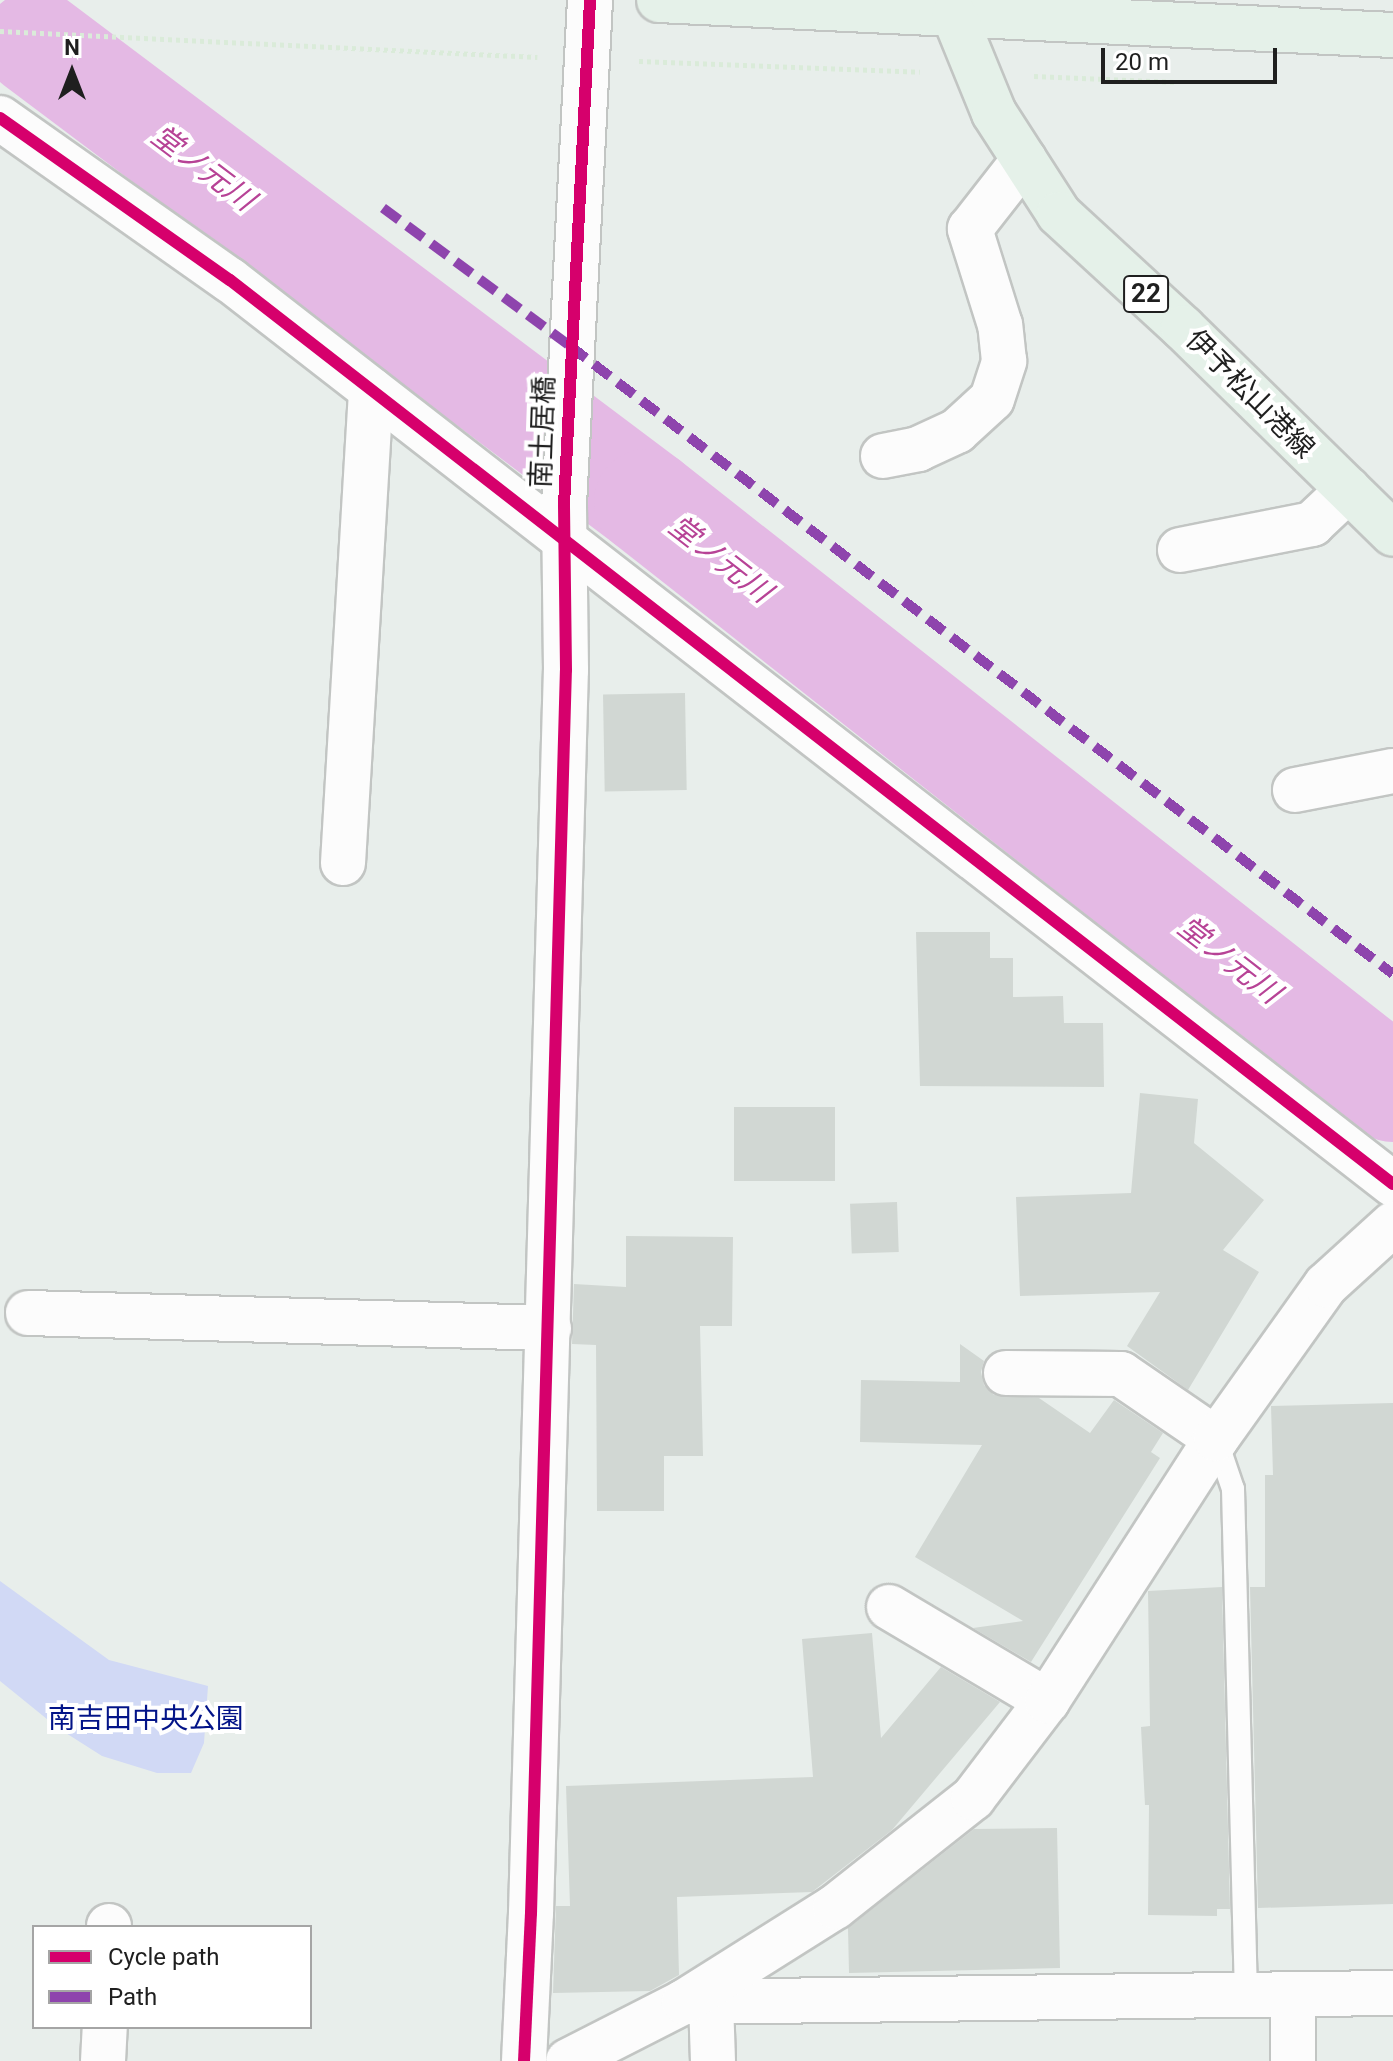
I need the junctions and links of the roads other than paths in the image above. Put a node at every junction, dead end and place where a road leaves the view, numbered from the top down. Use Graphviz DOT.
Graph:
graph roads {
  1 [pos="590,0"];
  2 [pos="659,0"];
  3 [pos="954,15"];
  4 [pos="1393,35"];
  5 [pos="0,118"];
  6 [pos="1024,160"];
  7 [pos="371,390"];
  8 [pos="883,456"];
  9 [pos="1348,490"];
  10 [pos="563,522"];
  11 [pos="1393,534"];
  12 [pos="1180,550"];
  13 [pos="1393,771"];
  14 [pos="1295,790"];
  15 [pos="343,863"];
  16 [pos="1393,1184"];
  17 [pos="1393,1224"];
  18 [pos="28,1313"];
  19 [pos="549,1328"];
  20 [pos="1006,1373"];
  21 [pos="1216,1439"];
  22 [pos="889,1607"];
  23 [pos="1047,1701"];
  24 [pos="1393,1993"];
  25 [pos="1293,1994"];
  26 [pos="1246,1995"];
  27 [pos="698,2001"];
  28 [pos="105,2029"];
  29 [pos="103,2061"];
  30 [pos="524,2061"];
  31 [pos="568,2061"];
  32 [pos="713,2061"];
  33 [pos="1293,2061"];
  1 -- 10 [label="street, 南土居橋"];
  2 -- 3 [label="main road"];
  3 -- 4 [label="main road"];
  3 -- 6 [label="main road, 伊予松山港線 / 22"];
  5 -- 7 [label="street"];
  6 -- 8 [label="street"];
  6 -- 9 [label="main road, 伊予松山港線 / 22"];
  7 -- 10 [label="street"];
  7 -- 15 [label="street"];
  9 -- 11 [label="main road, 伊予松山港線 / 22"];
  9 -- 12 [label="street"];
  10 -- 16 [label="street"];
  10 -- 19 [label="street, 南土居橋"];
  13 -- 14 [label="street"];
  17 -- 21 [label="street"];
  18 -- 19 [label="street"];
  19 -- 30 [label="street, 南土居橋"];
  20 -- 21 [label="street"];
  21 -- 23 [label="street"];
  21 -- 26 [label="lane"];
  22 -- 23 [label="street"];
  23 -- 27 [label="street"];
  24 -- 25 [label="street"];
  25 -- 26 [label="street"];
  25 -- 33 [label="street"];
  26 -- 27 [label="street"];
  27 -- 31 [label="street"];
  27 -- 32 [label="street"];
  28 -- 29 [label="street"];
}
